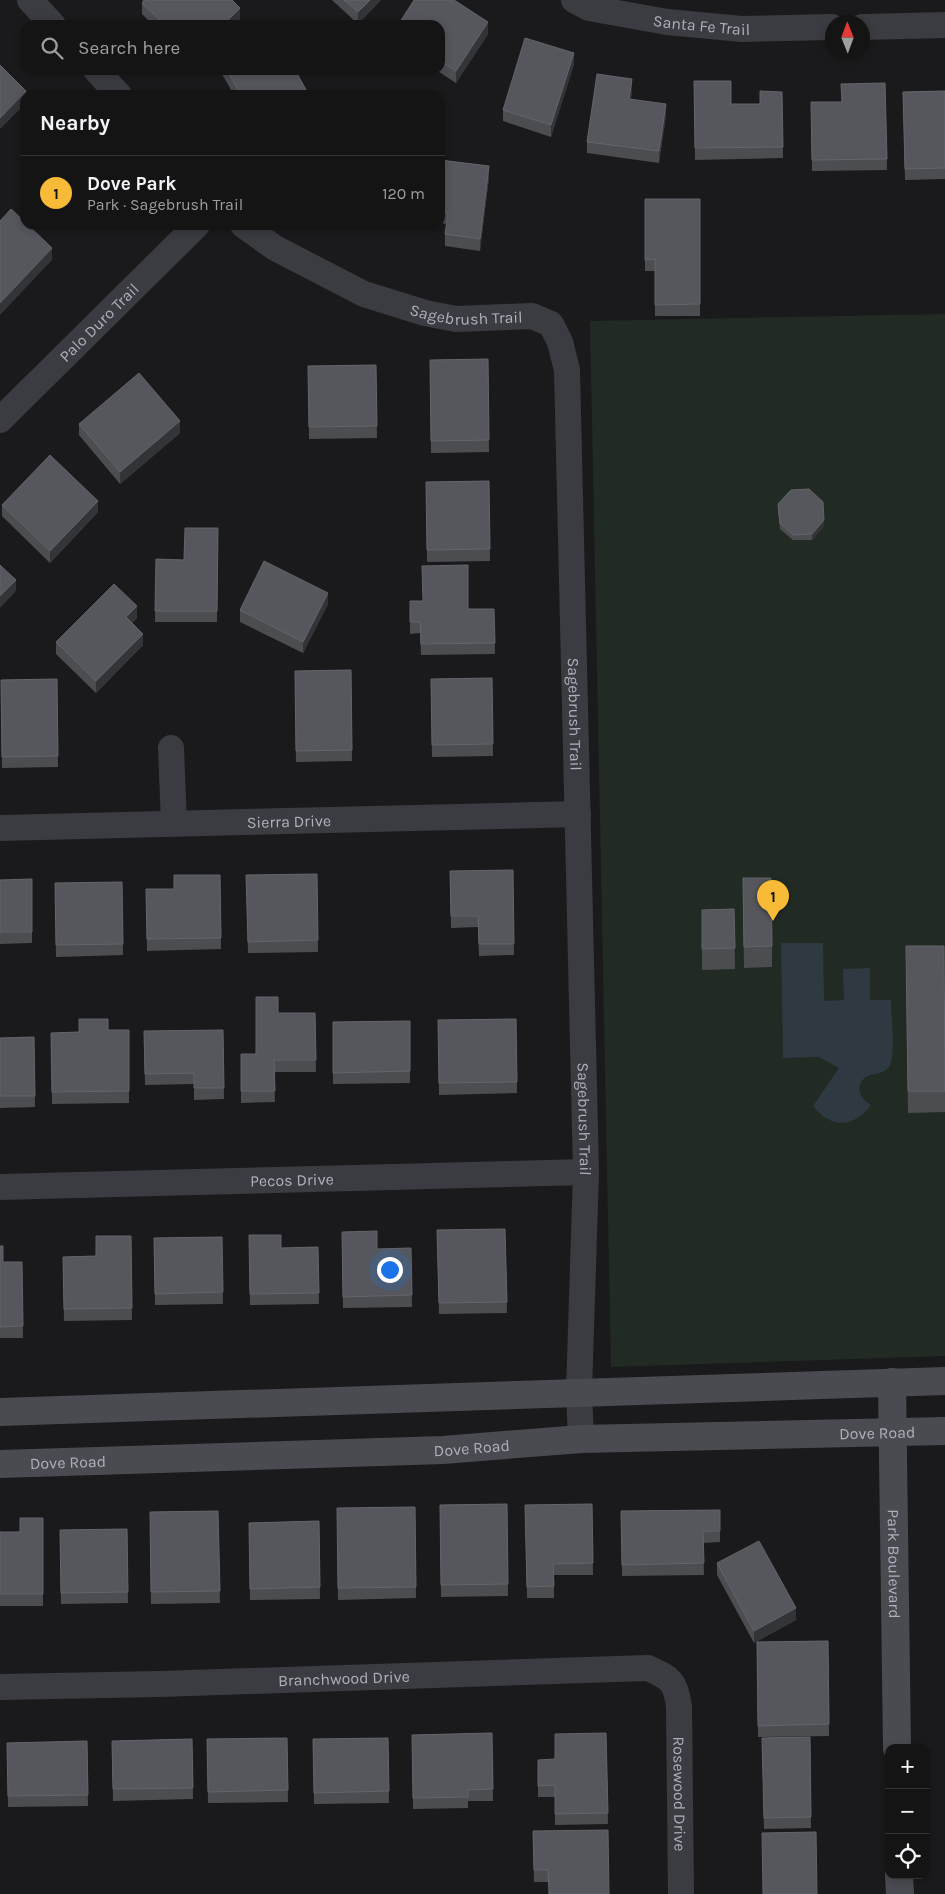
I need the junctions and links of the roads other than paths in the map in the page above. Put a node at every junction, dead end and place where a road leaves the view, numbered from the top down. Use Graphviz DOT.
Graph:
graph roads {
  1 [pos="30,0"];
  2 [pos="574,0"];
  3 [pos="49,20"];
  4 [pos="945,25"];
  5 [pos="825,27"];
  6 [pos="870,27"];
  7 [pos="101,75"];
  8 [pos="114,90"];
  9 [pos="192,230"];
  10 [pos="250,230"];
  11 [pos="0,420"];
  12 [pos="171,748"];
  13 [pos="578,814"];
  14 [pos="174,823"];
  15 [pos="0,828"];
  16 [pos="586,1172"];
  17 [pos="0,1187"];
  18 [pos="945,1381"];
  19 [pos="892,1382"];
  20 [pos="579,1392"];
  21 [pos="0,1412"];
  22 [pos="945,1431"];
  23 [pos="893,1432"];
  24 [pos="581,1440"];
  25 [pos="0,1464"];
  26 [pos="0,1687"];
  27 [pos="677,1692"];
  28 [pos="897,1744"];
  29 [pos="899,1879"];
  30 [pos="681,1894"];
  31 [pos="900,1894"];
  1 -- 3 [label="street"];
  2 -- 5 [label="street, Santa Fe Trail"];
  4 -- 6 [label="street"];
  7 -- 8 [label="street"];
  9 -- 11 [label="street, Palo Duro Trail"];
  10 -- 13 [label="street, Sagebrush Trail"];
  12 -- 14 [label="street"];
  13 -- 14 [label="street, Sierra Drive"];
  13 -- 16 [label="street, Sagebrush Trail"];
  14 -- 15 [label="street, Sierra Drive"];
  16 -- 17 [label="street, Pecos Drive"];
  16 -- 20 [label="street, Sagebrush Trail"];
  18 -- 19 [label="main road"];
  19 -- 20 [label="main road"];
  19 -- 23 [label="main road, Park Boulevard"];
  20 -- 21 [label="main road"];
  20 -- 24 [label="street, Sagebrush Trail"];
  22 -- 23 [label="main road, Dove Road"];
  23 -- 24 [label="main road, Dove Road"];
  23 -- 28 [label="main road, Park Boulevard"];
  24 -- 25 [label="main road, Dove Road"];
  26 -- 27 [label="street, Branchwood Drive"];
  27 -- 30 [label="street, Rosewood Drive"];
  29 -- 31 [label="main road"];
}
